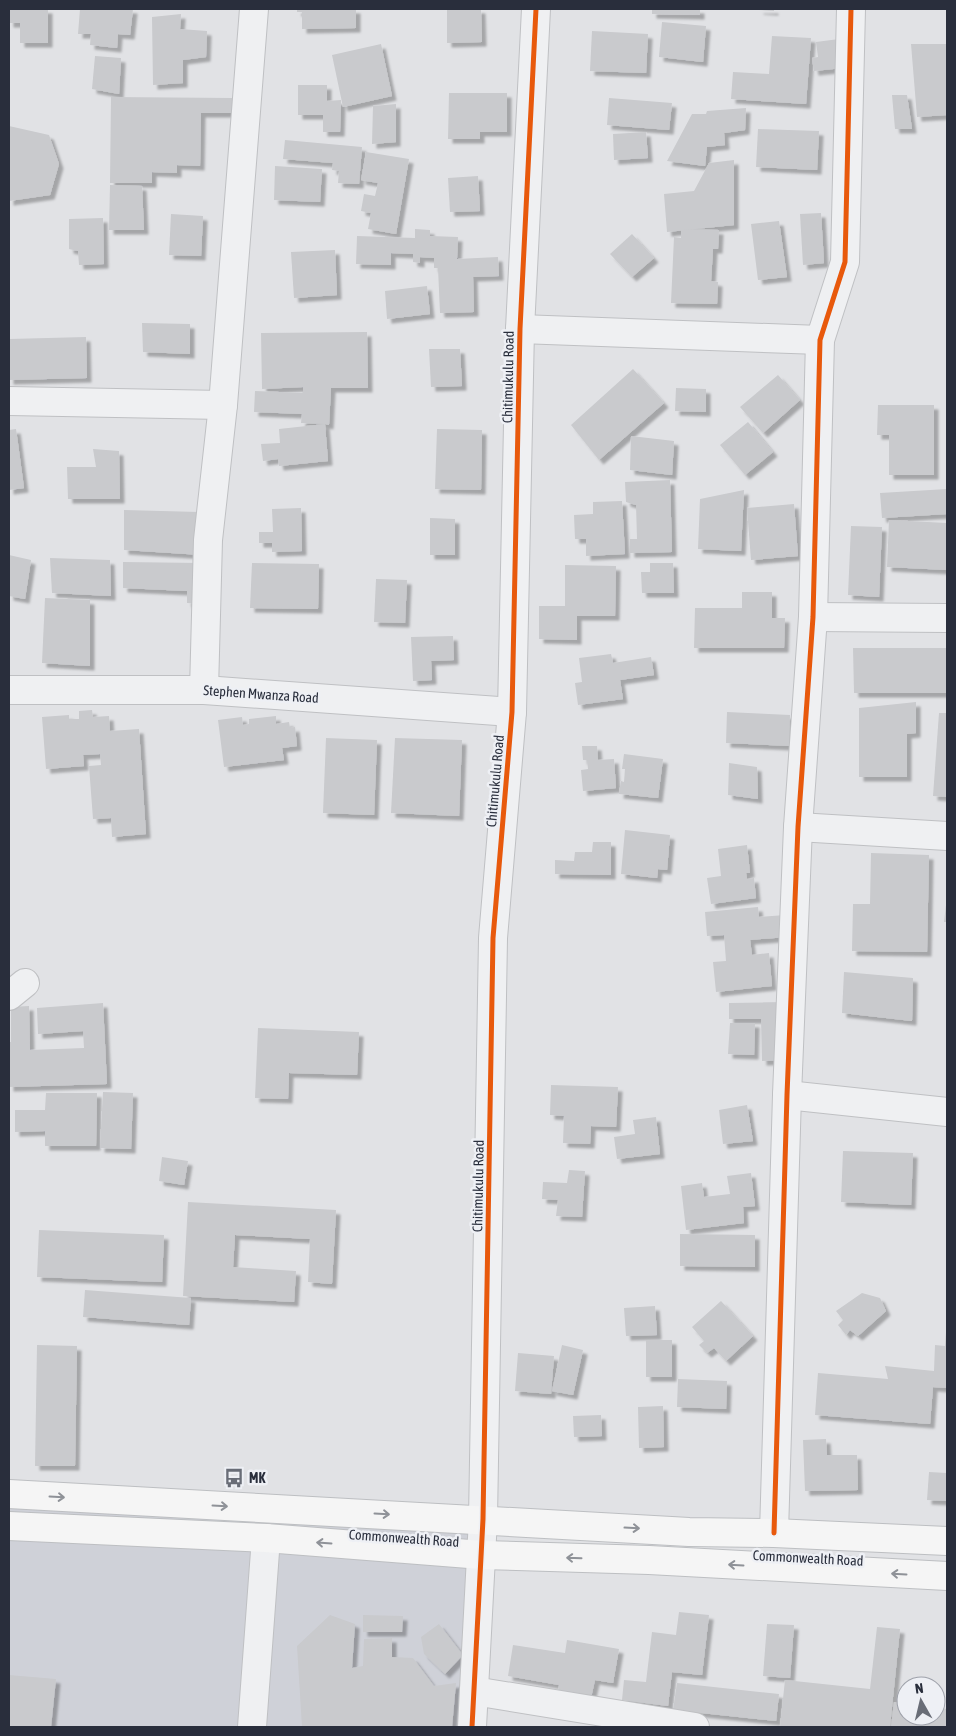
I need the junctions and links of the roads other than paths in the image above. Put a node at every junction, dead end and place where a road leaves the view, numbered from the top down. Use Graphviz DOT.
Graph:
graph roads {
  1 [pos="254,9"];
  2 [pos="536,9"];
  3 [pos="851,9"];
  4 [pos="520,329"];
  5 [pos="820,340"];
  6 [pos="9,401"];
  7 [pos="223,405"];
  8 [pos="812,617"];
  9 [pos="947,618"];
  10 [pos="9,690"];
  11 [pos="204,690"];
  12 [pos="512,712"];
  13 [pos="798,827"];
  14 [pos="947,836"];
  15 [pos="787,1095"];
  16 [pos="947,1112"];
  17 [pos="9,1494"];
  18 [pos="483,1519"];
  19 [pos="9,1526"];
  20 [pos="774,1534"];
  21 [pos="266,1538"];
  22 [pos="947,1541"];
  23 [pos="482,1555"];
  24 [pos="947,1576"];
  25 [pos="474,1691"];
  26 [pos="252,1727"];
  27 [pos="472,1727"];
  28 [pos="695,1727"];
  1 -- 7 [label="street"];
  2 -- 4 [label="street, Chitimukulu Road"];
  3 -- 5 [label="street"];
  4 -- 5 [label="street"];
  4 -- 12 [label="street, Chitimukulu Road"];
  5 -- 8 [label="street"];
  6 -- 7 [label="street"];
  7 -- 11 [label="street"];
  8 -- 9 [label="street"];
  8 -- 13 [label="street"];
  10 -- 11 [label="street, Stephen Mwanza Road"];
  11 -- 12 [label="street, Stephen Mwanza Road"];
  12 -- 18 [label="street, Chitimukulu Road"];
  13 -- 14 [label="street"];
  13 -- 15 [label="street"];
  15 -- 16 [label="street"];
  15 -- 20 [label="street"];
  17 -- 18 [label="main road, Commonwealth Road, one-way"];
  18 -- 20 [label="main road, Commonwealth Road, one-way"];
  18 -- 23 [label="street, Chitimukulu Road"];
  19 -- 21 [label="main road, Commonwealth Road"];
  20 -- 22 [label="main road, Commonwealth Road"];
  23 -- 21 [label="main road, Commonwealth Road, one-way"];
  21 -- 26 [label="street"];
  24 -- 23 [label="main road, Commonwealth Road, one-way"];
  23 -- 25 [label="street, Chitimukulu Road"];
  25 -- 27 [label="street, Chitimukulu Road"];
  25 -- 28 [label="street"];
}
